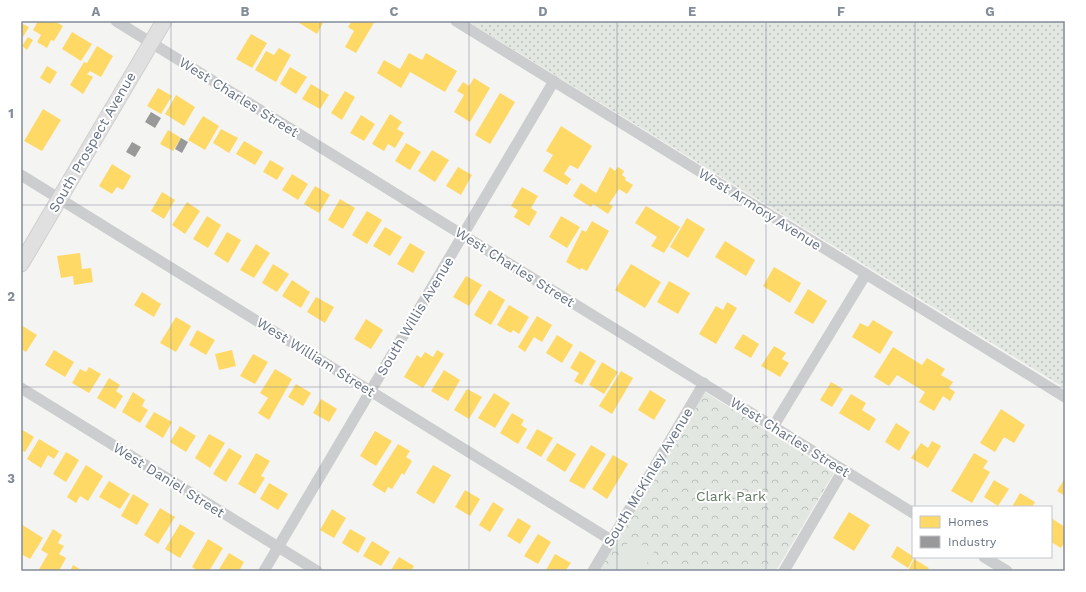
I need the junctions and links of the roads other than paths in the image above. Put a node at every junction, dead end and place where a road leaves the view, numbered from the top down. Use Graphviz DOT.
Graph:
graph roads {
  1 [pos="116,21"];
  2 [pos="164,21"];
  3 [pos="456,21"];
  4 [pos="152,43"];
  5 [pos="554,81"];
  6 [pos="21,175"];
  7 [pos="59,199"];
  8 [pos="463,236"];
  9 [pos="21,264"];
  10 [pos="866,274"];
  11 [pos="704,384"];
  12 [pos="21,388"];
  13 [pos="371,391"];
  14 [pos="1065,397"];
  15 [pos="773,427"];
  16 [pos="843,470"];
  17 [pos="912,512"];
  18 [pos="611,540"];
  19 [pos="278,547"];
  20 [pos="986,558"];
  21 [pos="264,571"];
  22 [pos="317,571"];
  23 [pos="593,571"];
  24 [pos="784,571"];
  25 [pos="1007,571"];
  1 -- 4 [label="street, West Charles Street"];
  2 -- 4 [label="main road, South Prospect Avenue"];
  3 -- 5 [label="street, West Armory Avenue"];
  4 -- 7 [label="main road, South Prospect Avenue"];
  4 -- 8 [label="street, West Charles Street"];
  5 -- 8 [label="street, South Willis Avenue"];
  5 -- 10 [label="street, West Armory Avenue"];
  6 -- 7 [label="street, West William Street"];
  7 -- 9 [label="main road, South Prospect Avenue"];
  7 -- 13 [label="street, West William Street"];
  8 -- 11 [label="street, West Charles Street"];
  8 -- 13 [label="street, South Willis Avenue"];
  10 -- 14 [label="street, West Armory Avenue"];
  10 -- 15 [label="street"];
  11 -- 15 [label="street, West Charles Street"];
  11 -- 18 [label="street, South McKinley Avenue"];
  12 -- 19 [label="street, West Daniel Street"];
  13 -- 18 [label="street, West William Street"];
  13 -- 19 [label="street, South Willis Avenue"];
  15 -- 16 [label="street, West Charles Street"];
  16 -- 17 [label="street, West Charles Street"];
  16 -- 24 [label="street"];
  18 -- 23 [label="street, South McKinley Avenue"];
  19 -- 21 [label="street, South Willis Avenue"];
  19 -- 22 [label="street, West Daniel Street"];
  20 -- 25 [label="street"];
}
